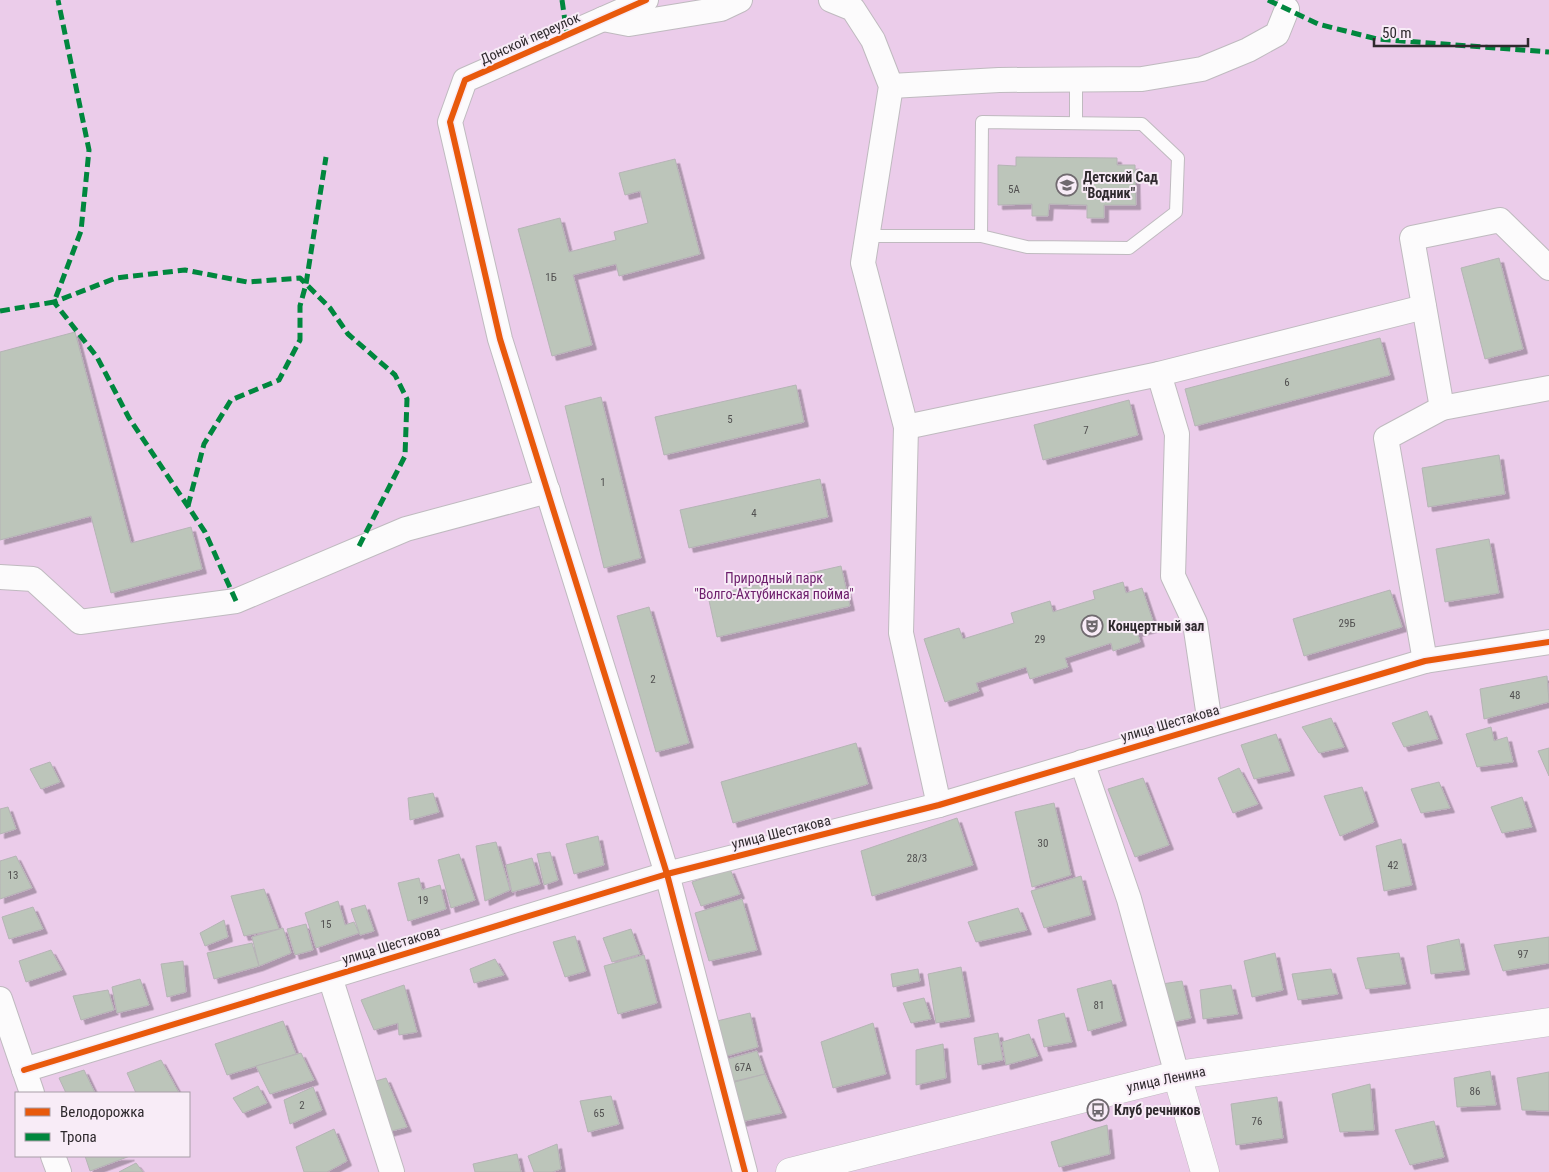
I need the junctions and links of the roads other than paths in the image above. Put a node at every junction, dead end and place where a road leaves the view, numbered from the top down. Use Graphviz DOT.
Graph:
graph roads {
  1 [pos="646,0"];
  2 [pos="740,0"];
  3 [pos="831,0"];
  4 [pos="1287,9"];
  5 [pos="602,19"];
  6 [pos="1076,80"];
  7 [pos="891,86"];
  8 [pos="1076,123"];
  9 [pos="869,236"];
  10 [pos="981,236"];
  11 [pos="1549,268"];
  12 [pos="1424,307"];
  13 [pos="1159,374"];
  14 [pos="1549,388"];
  15 [pos="1442,408"];
  16 [pos="906,427"];
  17 [pos="548,491"];
  18 [pos="0,576"];
  19 [pos="1549,642"];
  20 [pos="1425,661"];
  21 [pos="1210,724"];
  22 [pos="1082,762"];
  23 [pos="939,806"];
  24 [pos="667,874"];
  25 [pos="330,977"];
  26 [pos="0,1000"];
  27 [pos="1549,1022"];
  28 [pos="24,1070"];
  29 [pos="1177,1075"];
  30 [pos="32,1092"];
  31 [pos="53,1157"];
  32 [pos="59,1172"];
  33 [pos="392,1172"];
  34 [pos="745,1172"];
  35 [pos="790,1172"];
  36 [pos="1205,1172"];
  1 -- 5 [label="street, Донской переулок"];
  2 -- 5 [label="street"];
  3 -- 7 [label="street"];
  4 -- 6 [label="street"];
  5 -- 17 [label="street, Донской переулок"];
  6 -- 7 [label="street"];
  6 -- 8 [label="lane"];
  7 -- 9 [label="street"];
  8 -- 10 [label="lane"];
  8 -- 10 [label="lane"];
  9 -- 10 [label="lane"];
  9 -- 16 [label="street"];
  11 -- 12 [label="street"];
  12 -- 13 [label="street"];
  12 -- 15 [label="street"];
  13 -- 16 [label="street"];
  13 -- 21 [label="street"];
  14 -- 15 [label="street"];
  15 -- 20 [label="street"];
  16 -- 23 [label="street"];
  17 -- 18 [label="street"];
  17 -- 24 [label="street"];
  19 -- 20 [label="street, улица Шестакова"];
  20 -- 21 [label="street, улица Шестакова"];
  21 -- 22 [label="street, улица Шестакова"];
  22 -- 23 [label="street, улица Шестакова"];
  22 -- 29 [label="street"];
  23 -- 24 [label="street, улица Шестакова"];
  24 -- 25 [label="street, улица Шестакова"];
  24 -- 34 [label="street"];
  25 -- 28 [label="street, улица Шестакова"];
  25 -- 33 [label="street"];
  26 -- 28 [label="street"];
  27 -- 29 [label="street, улица Ленина"];
  28 -- 30 [label="street"];
  29 -- 35 [label="street, улица Ленина"];
  29 -- 36 [label="street"];
  31 -- 32 [label="street"];
}
